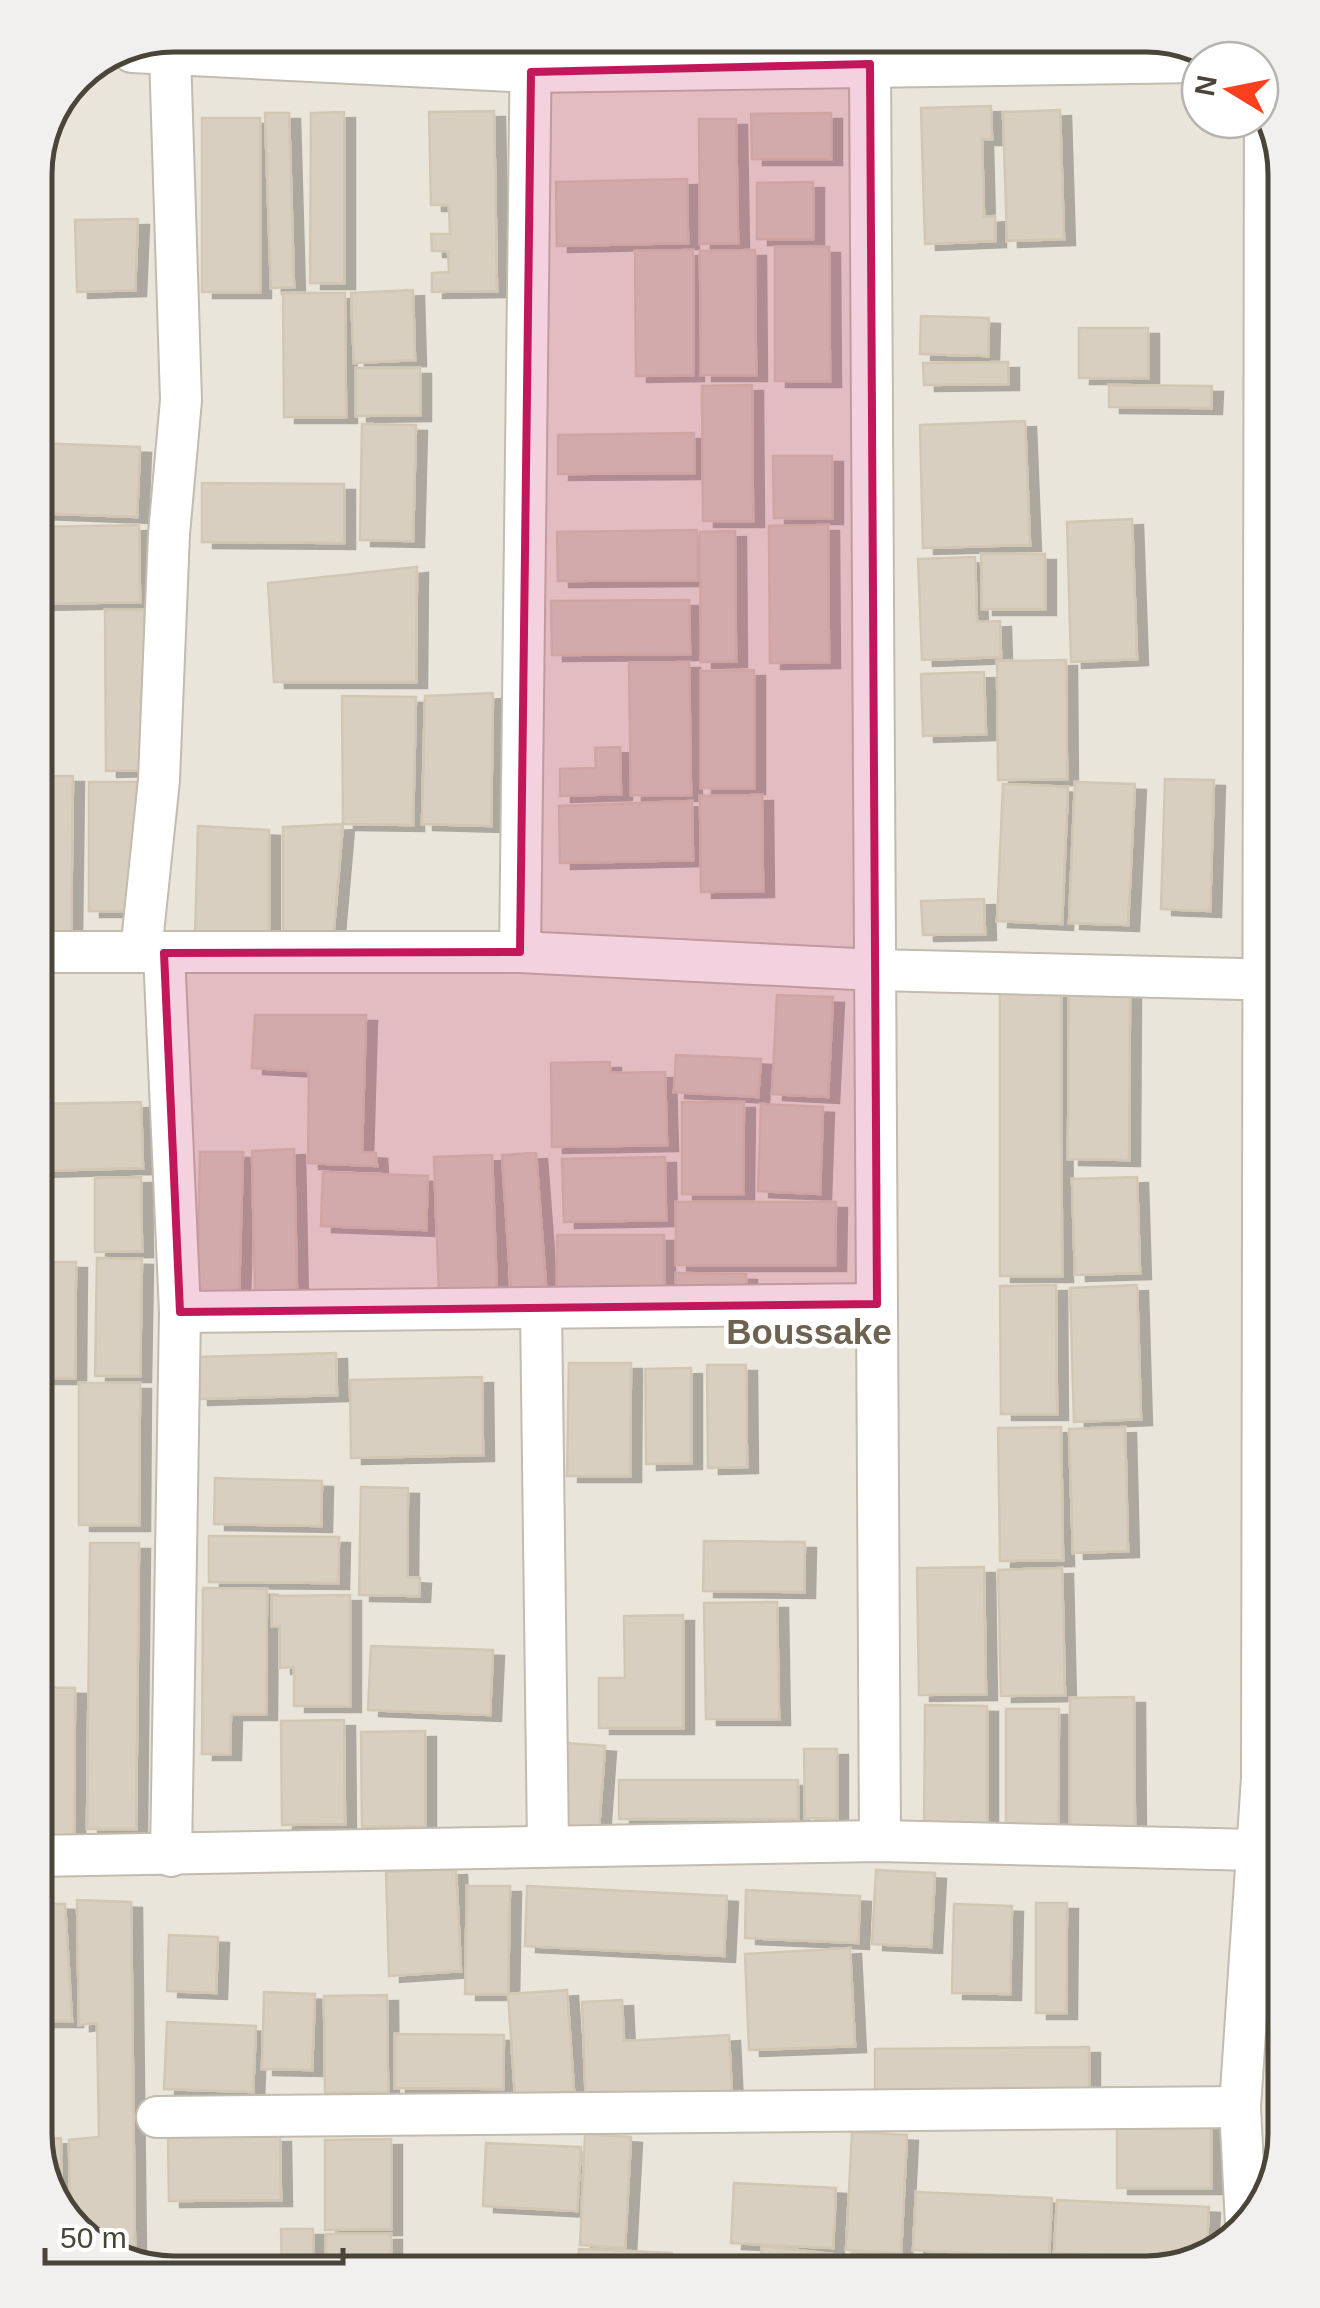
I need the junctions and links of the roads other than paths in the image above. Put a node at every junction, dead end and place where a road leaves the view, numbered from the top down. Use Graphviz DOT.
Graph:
graph roads {
  1 [pos="166,53"];
  2 [pos="531,54"];
  3 [pos="151,55"];
  4 [pos="1180,62"];
  5 [pos="870,64"];
  6 [pos="1265,154"];
  7 [pos="1268,398"];
  8 [pos="53,952"];
  9 [pos="152,952"];
  10 [pos="520,952"];
  11 [pos="875,970"];
  12 [pos="1268,981"];
  13 [pos="877,1304"];
  14 [pos="540,1310"];
  15 [pos="180,1312"];
  16 [pos="1268,1802"];
  17 [pos="880,1841"];
  18 [pos="548,1845"];
  19 [pos="1256,1850"];
  20 [pos="52,1856"];
  21 [pos="172,1856"];
  22 [pos="1240,2107"];
  23 [pos="158,2117"];
  24 [pos="1245,2204"];
  1 -- 2 [label="street"];
  2 -- 5 [label="street"];
  2 -- 10 [label="street"];
  3 -- 9 [label="street"];
  4 -- 5 [label="street"];
  5 -- 11 [label="street"];
  6 -- 7 [label="street"];
  8 -- 9 [label="street"];
  9 -- 10 [label="street"];
  9 -- 15 [label="street"];
  10 -- 11 [label="street"];
  11 -- 12 [label="street"];
  11 -- 13 [label="street"];
  13 -- 14 [label="street"];
  13 -- 17 [label="street"];
  14 -- 15 [label="street"];
  14 -- 18 [label="street"];
  15 -- 21 [label="street"];
  16 -- 19 [label="street"];
  17 -- 18 [label="street"];
  17 -- 19 [label="street"];
  18 -- 21 [label="street"];
  19 -- 22 [label="street"];
  20 -- 21 [label="street"];
  22 -- 23 [label="street"];
  22 -- 24 [label="street"];
}
